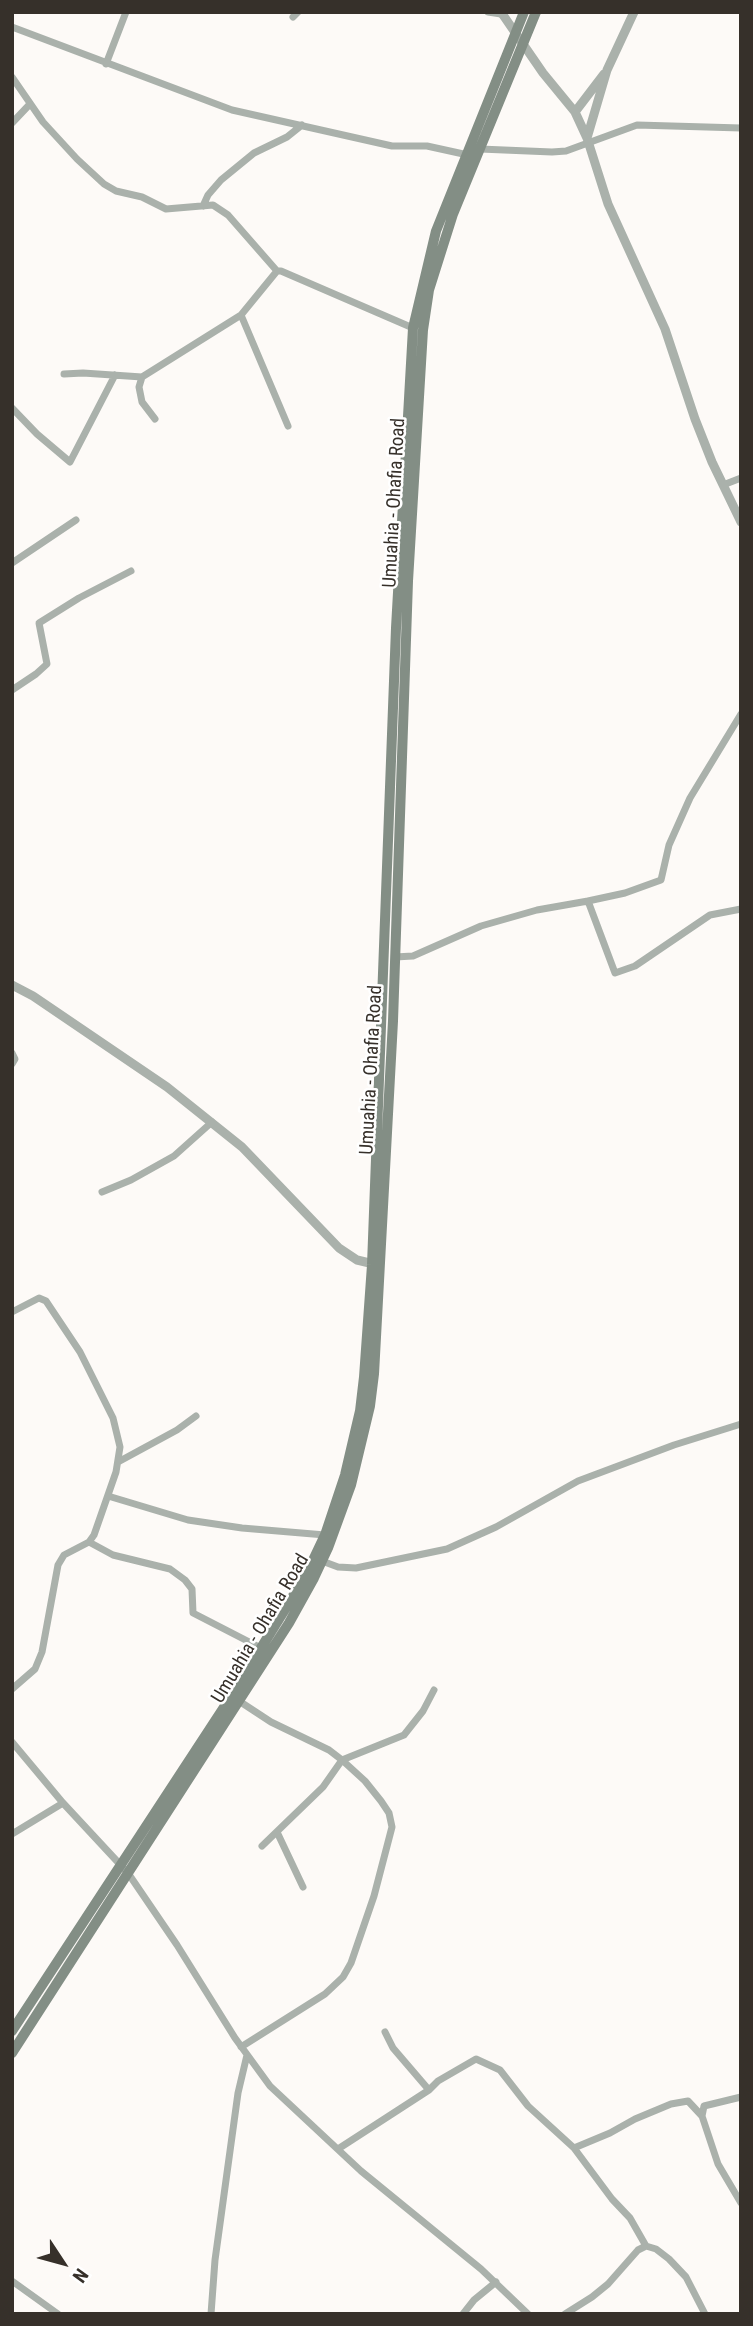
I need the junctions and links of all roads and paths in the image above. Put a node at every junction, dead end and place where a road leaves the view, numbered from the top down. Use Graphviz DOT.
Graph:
graph roads {
  1 [pos="126,12"];
  2 [pos="488,12"];
  3 [pos="524,12"];
  4 [pos="536,12"];
  5 [pos="634,12"];
  6 [pos="501,13"];
  7 [pos="12,27"];
  8 [pos="515,33"];
  9 [pos="522,45"];
  10 [pos="106,64"];
  11 [pos="607,70"];
  12 [pos="12,77"];
  13 [pos="30,104"];
  14 [pos="575,112"];
  15 [pos="12,123"];
  16 [pos="302,125"];
  17 [pos="741,128"];
  18 [pos="588,140"];
  19 [pos="480,149"];
  20 [pos="467,155"];
  21 [pos="203,206"];
  22 [pos="276,271"];
  23 [pos="241,315"];
  24 [pos="413,328"];
  25 [pos="64,374"];
  26 [pos="114,375"];
  27 [pos="414,376"];
  28 [pos="142,377"];
  29 [pos="12,408"];
  30 [pos="155,419"];
  31 [pos="288,426"];
  32 [pos="741,478"];
  33 [pos="723,485"];
  34 [pos="76,520"];
  35 [pos="741,522"];
  36 [pos="12,563"];
  37 [pos="131,571"];
  38 [pos="12,690"];
  39 [pos="741,714"];
  40 [pos="588,901"];
  41 [pos="741,909"];
  42 [pos="395,957"];
  43 [pos="12,985"];
  44 [pos="12,1053"];
  45 [pos="12,1064"];
  46 [pos="212,1122"];
  47 [pos="102,1192"];
  48 [pos="376,1265"];
  49 [pos="12,1312"];
  50 [pos="196,1416"];
  51 [pos="741,1424"];
  52 [pos="118,1462"];
  53 [pos="108,1496"];
  54 [pos="325,1535"];
  55 [pos="89,1542"];
  56 [pos="322,1561"];
  57 [pos="261,1648"];
  58 [pos="12,1689"];
  59 [pos="434,1690"];
  60 [pos="239,1701"];
  61 [pos="12,1742"];
  62 [pos="342,1760"];
  63 [pos="63,1804"];
  64 [pos="277,1832"];
  65 [pos="12,1834"];
  66 [pos="261,1846"];
  67 [pos="125,1869"];
  68 [pos="303,1887"];
  69 [pos="12,2031"];
  70 [pos="385,2032"];
  71 [pos="241,2047"];
  72 [pos="12,2053"];
  73 [pos="247,2055"];
  74 [pos="429,2090"];
  75 [pos="741,2097"];
  76 [pos="702,2116"];
  77 [pos="574,2148"];
  78 [pos="338,2149"];
  79 [pos="741,2203"];
  80 [pos="646,2246"];
  81 [pos="12,2281"];
  82 [pos="496,2282"];
  83 [pos="58,2314"];
  84 [pos="211,2314"];
  85 [pos="463,2314"];
  86 [pos="528,2314"];
  87 [pos="565,2314"];
  88 [pos="705,2314"];
  1 -- 10 [label="street"];
  2 -- 6 [label="street"];
  3 -- 8 [label="main road, Umuahia - Ohafia Road"];
  4 -- 9 [label="main road, Umuahia - Ohafia Road"];
  5 -- 11 [label="street"];
  6 -- 8 [label="street"];
  7 -- 10 [label="street"];
  8 -- 9 [label="street"];
  8 -- 20 [label="main road, Umuahia - Ohafia Road"];
  9 -- 14 [label="street"];
  9 -- 19 [label="main road, Umuahia - Ohafia Road"];
  10 -- 16 [label="street"];
  11 -- 14 [label="street"];
  11 -- 18 [label="street"];
  12 -- 13 [label="street"];
  13 -- 15 [label="street"];
  13 -- 21 [label="street"];
  14 -- 18 [label="street"];
  16 -- 20 [label="street"];
  16 -- 21 [label="street"];
  17 -- 18 [label="street"];
  18 -- 19 [label="street"];
  18 -- 33 [label="street"];
  19 -- 27 [label="main road, Umuahia - Ohafia Road"];
  20 -- 24 [label="main road, Umuahia - Ohafia Road"];
  21 -- 22 [label="street"];
  22 -- 23 [label="street"];
  22 -- 24 [label="street"];
  23 -- 28 [label="street"];
  23 -- 31 [label="street"];
  24 -- 27 [label="main road, Umuahia - Ohafia Road"];
  25 -- 26 [label="street"];
  26 -- 28 [label="street"];
  26 -- 29 [label="street"];
  27 -- 42 [label="main road, Umuahia - Ohafia Road"];
  27 -- 48 [label="main road, Umuahia - Ohafia Road"];
  28 -- 30 [label="street"];
  32 -- 33 [label="street"];
  33 -- 35 [label="street"];
  34 -- 36 [label="street"];
  37 -- 38 [label="street"];
  39 -- 40 [label="street"];
  40 -- 41 [label="street"];
  40 -- 42 [label="street"];
  42 -- 48 [label="main road, Umuahia - Ohafia Road"];
  43 -- 46 [label="street"];
  44 -- 45 [label="street"];
  46 -- 47 [label="street"];
  46 -- 48 [label="street"];
  48 -- 54 [label="main road, Umuahia - Ohafia Road"];
  48 -- 56 [label="main road, Umuahia - Ohafia Road"];
  49 -- 52 [label="street"];
  50 -- 52 [label="street"];
  51 -- 56 [label="street"];
  52 -- 53 [label="street"];
  53 -- 54 [label="street"];
  53 -- 55 [label="street"];
  54 -- 57 [label="main road, Umuahia - Ohafia Road"];
  55 -- 57 [label="street"];
  55 -- 58 [label="street"];
  56 -- 60 [label="main road, Umuahia - Ohafia Road"];
  57 -- 67 [label="main road, Umuahia - Ohafia Road"];
  59 -- 62 [label="street"];
  60 -- 62 [label="street"];
  60 -- 67 [label="main road, Umuahia - Ohafia Road"];
  61 -- 63 [label="street"];
  62 -- 64 [label="street"];
  62 -- 71 [label="street"];
  63 -- 65 [label="street"];
  63 -- 67 [label="street"];
  64 -- 66 [label="street"];
  64 -- 68 [label="street"];
  67 -- 69 [label="main road, Umuahia - Ohafia Road"];
  67 -- 71 [label="street"];
  67 -- 72 [label="main road, Umuahia - Ohafia Road"];
  70 -- 74 [label="street"];
  71 -- 73 [label="street"];
  73 -- 78 [label="street"];
  73 -- 84 [label="street"];
  74 -- 77 [label="street"];
  74 -- 78 [label="street"];
  75 -- 76 [label="street"];
  76 -- 77 [label="street"];
  76 -- 79 [label="street"];
  77 -- 80 [label="street"];
  78 -- 82 [label="street"];
  80 -- 87 [label="street"];
  80 -- 88 [label="street"];
  81 -- 83 [label="street"];
  82 -- 85 [label="street"];
  82 -- 86 [label="street"];
}
